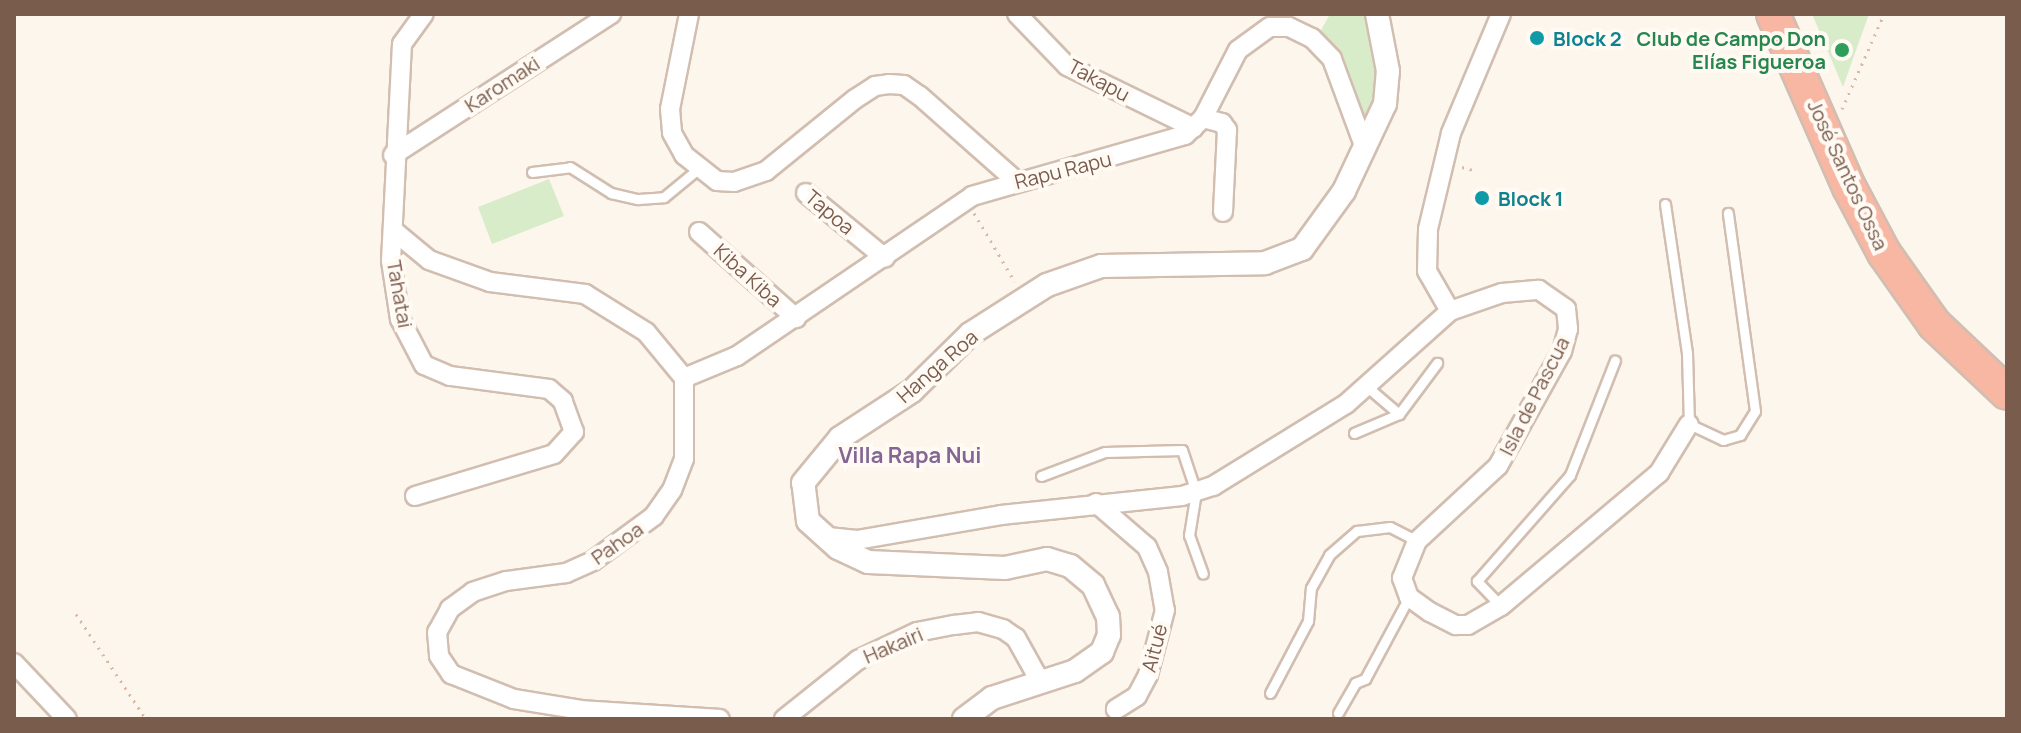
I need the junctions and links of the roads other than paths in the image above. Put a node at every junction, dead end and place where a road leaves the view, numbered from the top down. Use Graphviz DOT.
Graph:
graph roads {
  1 [pos="424,14"];
  2 [pos="611,14"];
  3 [pos="689,14"];
  4 [pos="1017,14"];
  5 [pos="1377,14"];
  6 [pos="1501,14"];
  7 [pos="1773,14"];
  8 [pos="1795,14"];
  9 [pos="1199,123"];
  10 [pos="1365,148"];
  11 [pos="393,155"];
  12 [pos="698,169"];
  13 [pos="532,172"];
  14 [pos="1016,181"];
  15 [pos="806,193"];
  16 [pos="1665,204"];
  17 [pos="1223,212"];
  18 [pos="1728,213"];
  19 [pos="394,231"];
  20 [pos="699,232"];
  21 [pos="885,258"];
  22 [pos="1450,311"];
  23 [pos="796,318"];
  24 [pos="1615,360"];
  25 [pos="1437,363"];
  26 [pos="2007,368"];
  27 [pos="684,378"];
  28 [pos="1365,385"];
  29 [pos="2007,393"];
  30 [pos="1399,414"];
  31 [pos="1689,424"];
  32 [pos="1354,433"];
  33 [pos="1041,476"];
  34 [pos="1196,492"];
  35 [pos="415,496"];
  36 [pos="1096,503"];
  37 [pos="828,537"];
  38 [pos="1417,541"];
  39 [pos="1203,574"];
  40 [pos="1409,597"];
  41 [pos="1501,606"];
  42 [pos="14,663"];
  43 [pos="1041,683"];
  44 [pos="1270,693"];
  45 [pos="1116,709"];
  46 [pos="1338,713"];
  47 [pos="67,719"];
  48 [pos="720,719"];
  49 [pos="784,719"];
  50 [pos="964,719"];
  1 -- 11 [label="street, Tahatai"];
  2 -- 11 [label="street, Karomaki"];
  3 -- 12 [label="street"];
  4 -- 9 [label="street, Takapu"];
  5 -- 10 [label="street, Hanga Roa"];
  6 -- 22 [label="street"];
  7 -- 29 [label="highway, José Santos Ossa"];
  8 -- 26 [label="highway, José Santos Ossa"];
  9 -- 10 [label="street"];
  9 -- 14 [label="street, Rapu Rapu"];
  9 -- 17 [label="street, Takapu"];
  10 -- 37 [label="street, Hanga Roa"];
  11 -- 19 [label="street, Tahatai"];
  12 -- 13 [label="lane"];
  12 -- 14 [label="street"];
  14 -- 21 [label="street, Rapu Rapu"];
  15 -- 21 [label="street, Tapoa"];
  16 -- 31 [label="lane"];
  18 -- 31 [label="lane"];
  19 -- 27 [label="street"];
  19 -- 35 [label="street, Tahatai"];
  20 -- 23 [label="street, Kiba Kiba"];
  21 -- 23 [label="street, Rapu Rapu"];
  22 -- 28 [label="street, Isla de Pascua"];
  22 -- 38 [label="street, Isla de Pascua"];
  23 -- 27 [label="street, Rapu Rapu"];
  24 -- 41 [label="lane"];
  25 -- 30 [label="lane"];
  27 -- 48 [label="street, Pahoa"];
  28 -- 30 [label="lane"];
  28 -- 34 [label="street, Isla de Pascua"];
  30 -- 32 [label="lane"];
  31 -- 41 [label="street"];
  33 -- 34 [label="lane"];
  34 -- 36 [label="street, Isla de Pascua"];
  34 -- 39 [label="lane"];
  36 -- 37 [label="street, Isla de Pascua"];
  36 -- 45 [label="street, Aitué"];
  37 -- 43 [label="street, Hanga Roa"];
  38 -- 40 [label="street, Isla de Pascua"];
  38 -- 44 [label="lane"];
  40 -- 41 [label="street"];
  40 -- 46 [label="lane"];
  42 -- 47 [label="street"];
  43 -- 49 [label="street, Hakairi"];
  43 -- 50 [label="street, Hanga Roa"];
}
